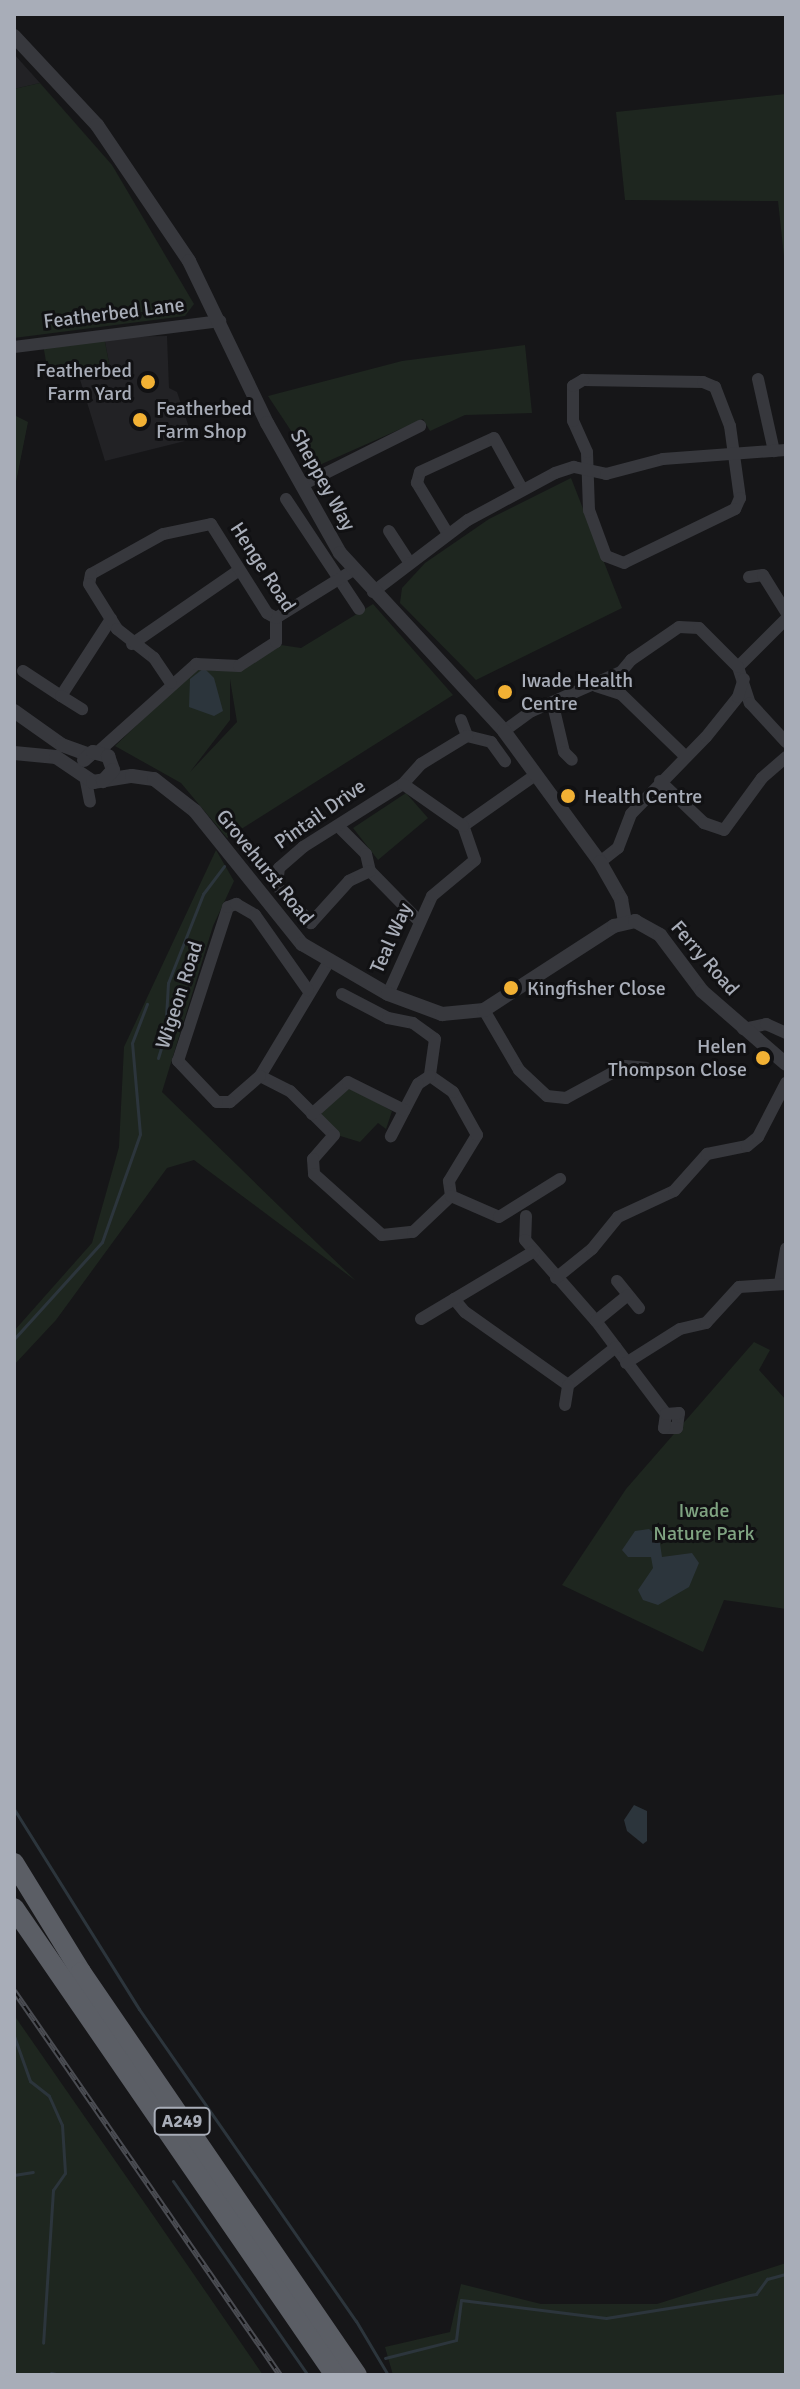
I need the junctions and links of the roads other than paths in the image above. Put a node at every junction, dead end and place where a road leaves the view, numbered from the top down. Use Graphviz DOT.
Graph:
graph roads {
  1 [pos="14,36"];
  2 [pos="220,321"];
  3 [pos="14,347"];
  4 [pos="758,379"];
  5 [pos="420,426"];
  6 [pos="780,450"];
  7 [pos="734,451"];
  8 [pos="590,471"];
  9 [pos="304,484"];
  10 [pos="521,487"];
  11 [pos="286,499"];
  12 [pos="389,531"];
  13 [pos="448,534"];
  14 [pos="410,563"];
  15 [pos="355,569"];
  16 [pos="238,571"];
  17 [pos="749,577"];
  18 [pos="339,578"];
  19 [pos="373,592"];
  20 [pos="359,609"];
  21 [pos="786,612"];
  22 [pos="276,618"];
  23 [pos="111,619"];
  24 [pos="786,619"];
  25 [pos="132,644"];
  26 [pos="23,671"];
  27 [pos="621,672"];
  28 [pos="741,673"];
  29 [pos="171,683"];
  30 [pos="596,686"];
  31 [pos="621,694"];
  32 [pos="61,696"];
  33 [pos="553,705"];
  34 [pos="82,709"];
  35 [pos="14,711"];
  36 [pos="461,720"];
  37 [pos="504,731"];
  38 [pos="467,736"];
  39 [pos="785,744"];
  40 [pos="14,753"];
  41 [pos="684,755"];
  42 [pos="786,757"];
  43 [pos="103,758"];
  44 [pos="572,760"];
  45 [pos="505,761"];
  46 [pos="84,774"];
  47 [pos="132,776"];
  48 [pos="534,776"];
  49 [pos="103,781"];
  50 [pos="660,781"];
  51 [pos="403,784"];
  52 [pos="463,826"];
  53 [pos="339,827"];
  54 [pos="600,862"];
  55 [pos="370,871"];
  56 [pos="419,921"];
  57 [pos="625,922"];
  58 [pos="328,963"];
  59 [pos="308,990"];
  60 [pos="342,994"];
  61 [pos="388,994"];
  62 [pos="484,1010"];
  63 [pos="743,1029"];
  64 [pos="786,1033"];
  65 [pos="640,1063"];
  66 [pos="786,1064"];
  67 [pos="260,1076"];
  68 [pos="430,1076"];
  69 [pos="786,1083"];
  70 [pos="404,1110"];
  71 [pos="312,1114"];
  72 [pos="391,1136"];
  73 [pos="560,1179"];
  74 [pos="451,1196"];
  75 [pos="526,1216"];
  76 [pos="786,1249"];
  77 [pos="533,1252"];
  78 [pos="556,1278"];
  79 [pos="617,1281"];
  80 [pos="783,1284"];
  81 [pos="628,1295"];
  82 [pos="454,1299"];
  83 [pos="639,1308"];
  84 [pos="421,1319"];
  85 [pos="596,1321"];
  86 [pos="616,1347"];
  87 [pos="626,1363"];
  88 [pos="568,1385"];
  89 [pos="565,1405"];
  90 [pos="666,1414"];
  91 [pos="14,1863"];
  92 [pos="14,1908"];
  93 [pos="335,2375"];
  94 [pos="357,2375"];
  1 -- 2 [label="street, Sheppey Way"];
  2 -- 3 [label="street, Featherbed Lane"];
  2 -- 9 [label="street, Sheppey Way"];
  4 -- 6 [label="street"];
  5 -- 9 [label="street"];
  6 -- 7 [label="street"];
  7 -- 8 [label="street"];
  7 -- 8 [label="street"];
  7 -- 8 [label="street"];
  8 -- 10 [label="street"];
  9 -- 15 [label="street, Sheppey Way"];
  10 -- 13 [label="street"];
  10 -- 13 [label="street"];
  11 -- 18 [label="street"];
  12 -- 14 [label="street"];
  13 -- 14 [label="street"];
  14 -- 19 [label="street"];
  15 -- 18 [label="street"];
  15 -- 19 [label="street"];
  16 -- 22 [label="street, Henge Road"];
  16 -- 23 [label="street, Henge Road"];
  16 -- 25 [label="street"];
  17 -- 21 [label="street"];
  18 -- 20 [label="street"];
  18 -- 22 [label="street"];
  19 -- 37 [label="street"];
  22 -- 29 [label="street, Henge Road"];
  23 -- 25 [label="street, Henge Road"];
  23 -- 32 [label="street"];
  24 -- 28 [label="street"];
  25 -- 29 [label="street, Henge Road"];
  26 -- 32 [label="street"];
  27 -- 28 [label="street"];
  27 -- 30 [label="street"];
  27 -- 31 [label="street"];
  28 -- 39 [label="street"];
  28 -- 41 [label="street"];
  29 -- 43 [label="street, Henge Road"];
  30 -- 31 [label="street"];
  30 -- 33 [label="street"];
  31 -- 41 [label="street"];
  32 -- 34 [label="street"];
  33 -- 37 [label="street"];
  33 -- 44 [label="street"];
  35 -- 43 [label="street, Grovehurst Road"];
  36 -- 38 [label="street"];
  37 -- 48 [label="street"];
  38 -- 45 [label="street"];
  38 -- 51 [label="street, Pintail Drive"];
  40 -- 46 [label="street"];
  41 -- 50 [label="street"];
  42 -- 50 [label="street"];
  43 -- 46 [label="street"];
  43 -- 47 [label="street, Grovehurst Road"];
  43 -- 49 [label="street"];
  46 -- 49 [label="street"];
  47 -- 49 [label="street"];
  47 -- 58 [label="street, Grovehurst Road"];
  48 -- 52 [label="street"];
  48 -- 54 [label="street"];
  50 -- 54 [label="street"];
  51 -- 52 [label="street"];
  51 -- 53 [label="street, Pintail Drive"];
  52 -- 56 [label="street, Teal Way"];
  53 -- 55 [label="street"];
  53 -- 55 [label="street, Pintail Drive"];
  54 -- 57 [label="street"];
  55 -- 56 [label="street"];
  56 -- 61 [label="street, Teal Way"];
  57 -- 62 [label="street, Grovehurst Road"];
  57 -- 63 [label="street, Ferry Road"];
  58 -- 59 [label="street"];
  58 -- 61 [label="street, Grovehurst Road"];
  59 -- 67 [label="street"];
  59 -- 67 [label="street, Wigeon Road"];
  60 -- 68 [label="street"];
  61 -- 62 [label="street, Grovehurst Road"];
  62 -- 65 [label="street"];
  63 -- 64 [label="street"];
  63 -- 66 [label="street, Ferry Road"];
  67 -- 71 [label="street"];
  68 -- 70 [label="street"];
  68 -- 74 [label="street"];
  69 -- 78 [label="street"];
  70 -- 71 [label="street"];
  70 -- 72 [label="street"];
  71 -- 74 [label="street"];
  73 -- 74 [label="street"];
  75 -- 77 [label="street"];
  76 -- 80 [label="street"];
  77 -- 78 [label="street"];
  77 -- 82 [label="street"];
  78 -- 85 [label="street"];
  79 -- 81 [label="street"];
  80 -- 87 [label="street"];
  81 -- 83 [label="street"];
  81 -- 85 [label="street"];
  82 -- 84 [label="street"];
  82 -- 88 [label="street"];
  85 -- 86 [label="street"];
  86 -- 87 [label="street"];
  86 -- 88 [label="street"];
  87 -- 90 [label="street"];
  88 -- 89 [label="street"];
  91 -- 94 [label="highway, A249"];
  92 -- 93 [label="highway, A249"];
}
